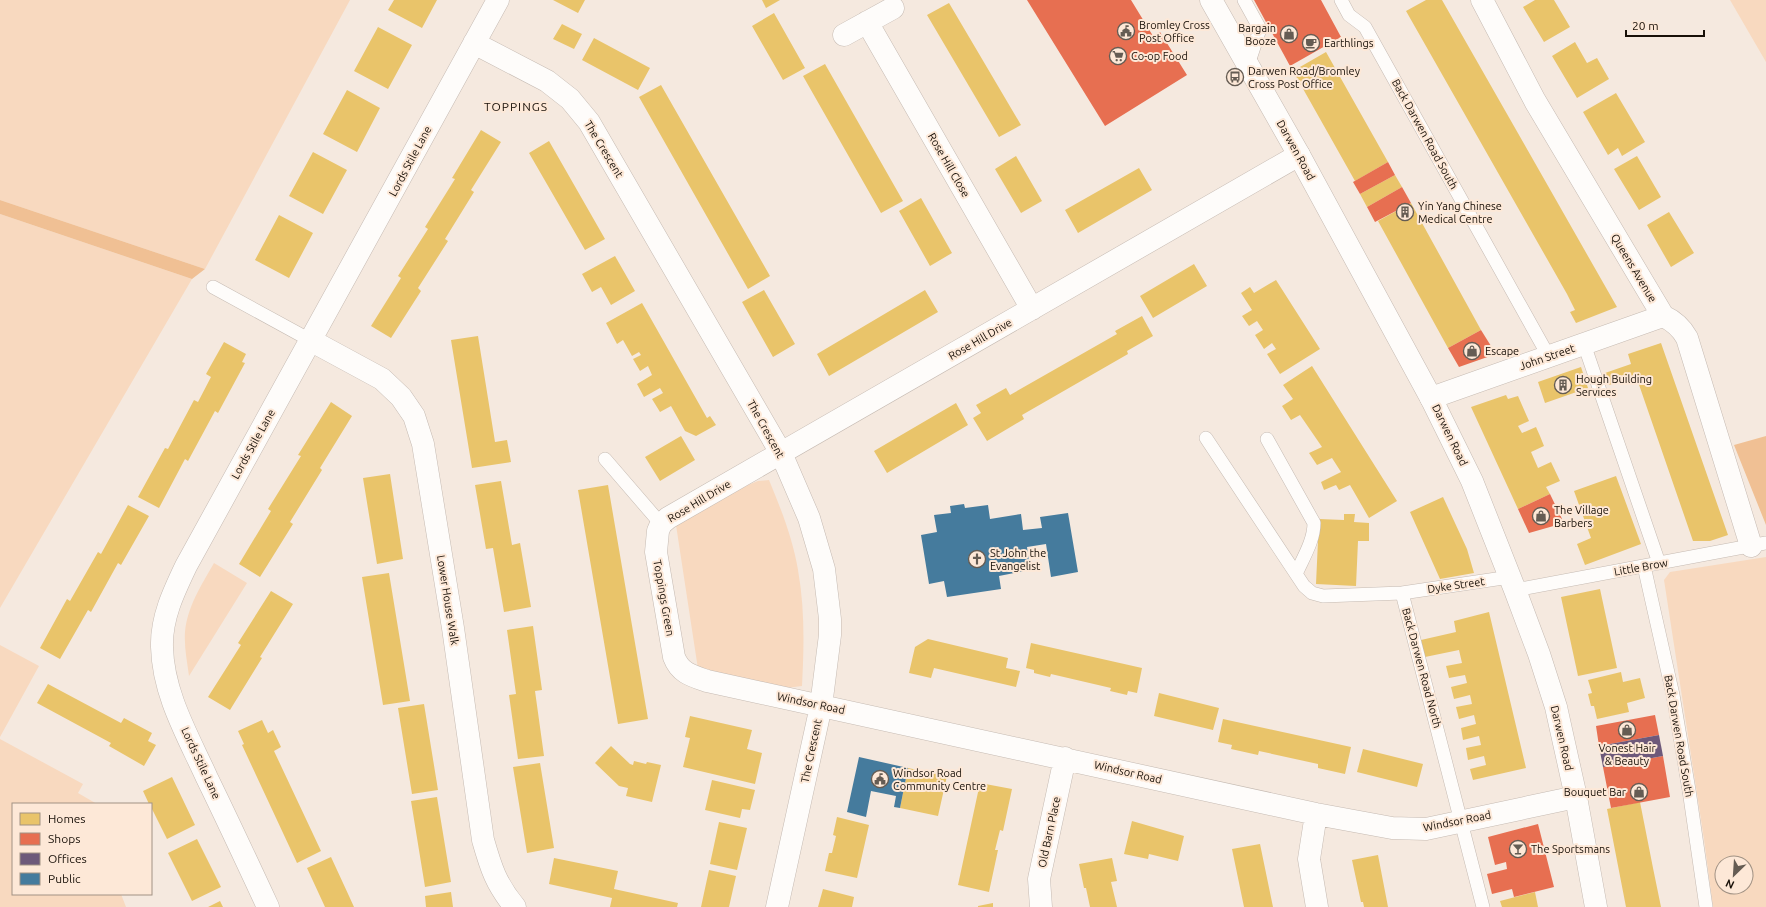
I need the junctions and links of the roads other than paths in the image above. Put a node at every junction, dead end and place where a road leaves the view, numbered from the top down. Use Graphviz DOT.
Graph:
graph roads {
  1 [pos="498,0"];
  2 [pos="1211,0"];
  3 [pos="1244,0"];
  4 [pos="1341,0"];
  5 [pos="1482,0"];
  6 [pos="893,8"];
  7 [pos="867,22"];
  8 [pos="844,35"];
  9 [pos="474,43"];
  10 [pos="1248,65"];
  11 [pos="1299,155"];
  12 [pos="213,287"];
  13 [pos="1032,309"];
  14 [pos="1663,316"];
  15 [pos="310,340"];
  16 [pos="1584,344"];
  17 [pos="1549,356"];
  18 [pos="1432,398"];
  19 [pos="1206,438"];
  20 [pos="1267,440"];
  21 [pos="781,453"];
  22 [pos="605,459"];
  23 [pos="661,524"];
  24 [pos="1758,545"];
  25 [pos="1659,563"];
  26 [pos="1644,566"];
  27 [pos="1296,574"];
  28 [pos="1513,583"];
  29 [pos="1402,593"];
  30 [pos="682,671"];
  31 [pos="821,706"];
  32 [pos="1065,758"];
  33 [pos="1576,797"];
  34 [pos="1316,814"];
  35 [pos="1462,821"];
  36 [pos="268,907"];
  37 [pos="515,907"];
  38 [pos="777,907"];
  39 [pos="1041,907"];
  40 [pos="1317,907"];
  41 [pos="1483,907"];
  42 [pos="1596,907"];
  43 [pos="1706,907"];
  1 -- 9 [label="street, Lords Stile Lane"];
  2 -- 10 [label="street, Darwen Road"];
  3 -- 10 [label="lane"];
  4 -- 17 [label="lane, Back Darwen Road South"];
  5 -- 14 [label="street, Queens Avenue"];
  6 -- 7 [label="street"];
  7 -- 8 [label="street"];
  7 -- 13 [label="street, Rose Hill Close"];
  9 -- 15 [label="street, Lords Stile Lane"];
  9 -- 21 [label="street, The Crescent"];
  10 -- 11 [label="street, Darwen Road"];
  11 -- 13 [label="street, Rose Hill Drive"];
  11 -- 18 [label="street, Darwen Road"];
  12 -- 15 [label="lane"];
  13 -- 21 [label="street, Rose Hill Drive"];
  14 -- 16 [label="street, John Street"];
  14 -- 24 [label="street, Queens Avenue"];
  15 -- 36 [label="street, Lords Stile Lane"];
  15 -- 37 [label="street, Lower House Walk"];
  16 -- 17 [label="street, John Street"];
  16 -- 25 [label="lane"];
  17 -- 18 [label="street, John Street"];
  18 -- 28 [label="street, Darwen Road"];
  19 -- 27 [label="lane, Back Darwen Road North"];
  20 -- 27 [label="lane"];
  21 -- 23 [label="street, Rose Hill Drive"];
  21 -- 31 [label="street, The Crescent"];
  22 -- 23 [label="lane"];
  23 -- 30 [label="street, Toppings Green"];
  24 -- 25 [label="lane, Little Brow"];
  25 -- 26 [label="lane, Little Brow"];
  26 -- 28 [label="lane, Little Brow"];
  26 -- 43 [label="lane, Back Darwen Road South"];
  27 -- 29 [label="lane, Back Darwen Road North"];
  28 -- 29 [label="lane, Dyke Street"];
  28 -- 33 [label="street, Darwen Road"];
  29 -- 35 [label="lane, Back Darwen Road North"];
  30 -- 31 [label="street, Windsor Road"];
  31 -- 32 [label="street, Windsor Road"];
  31 -- 38 [label="street, The Crescent"];
  32 -- 34 [label="street, Windsor Road"];
  32 -- 39 [label="street, Old Barn Place"];
  33 -- 35 [label="street, Windsor Road"];
  33 -- 42 [label="street, Darwen Road"];
  34 -- 35 [label="street, Windsor Road"];
  34 -- 40 [label="street"];
  35 -- 41 [label="lane, Back Darwen Road North"];
}
